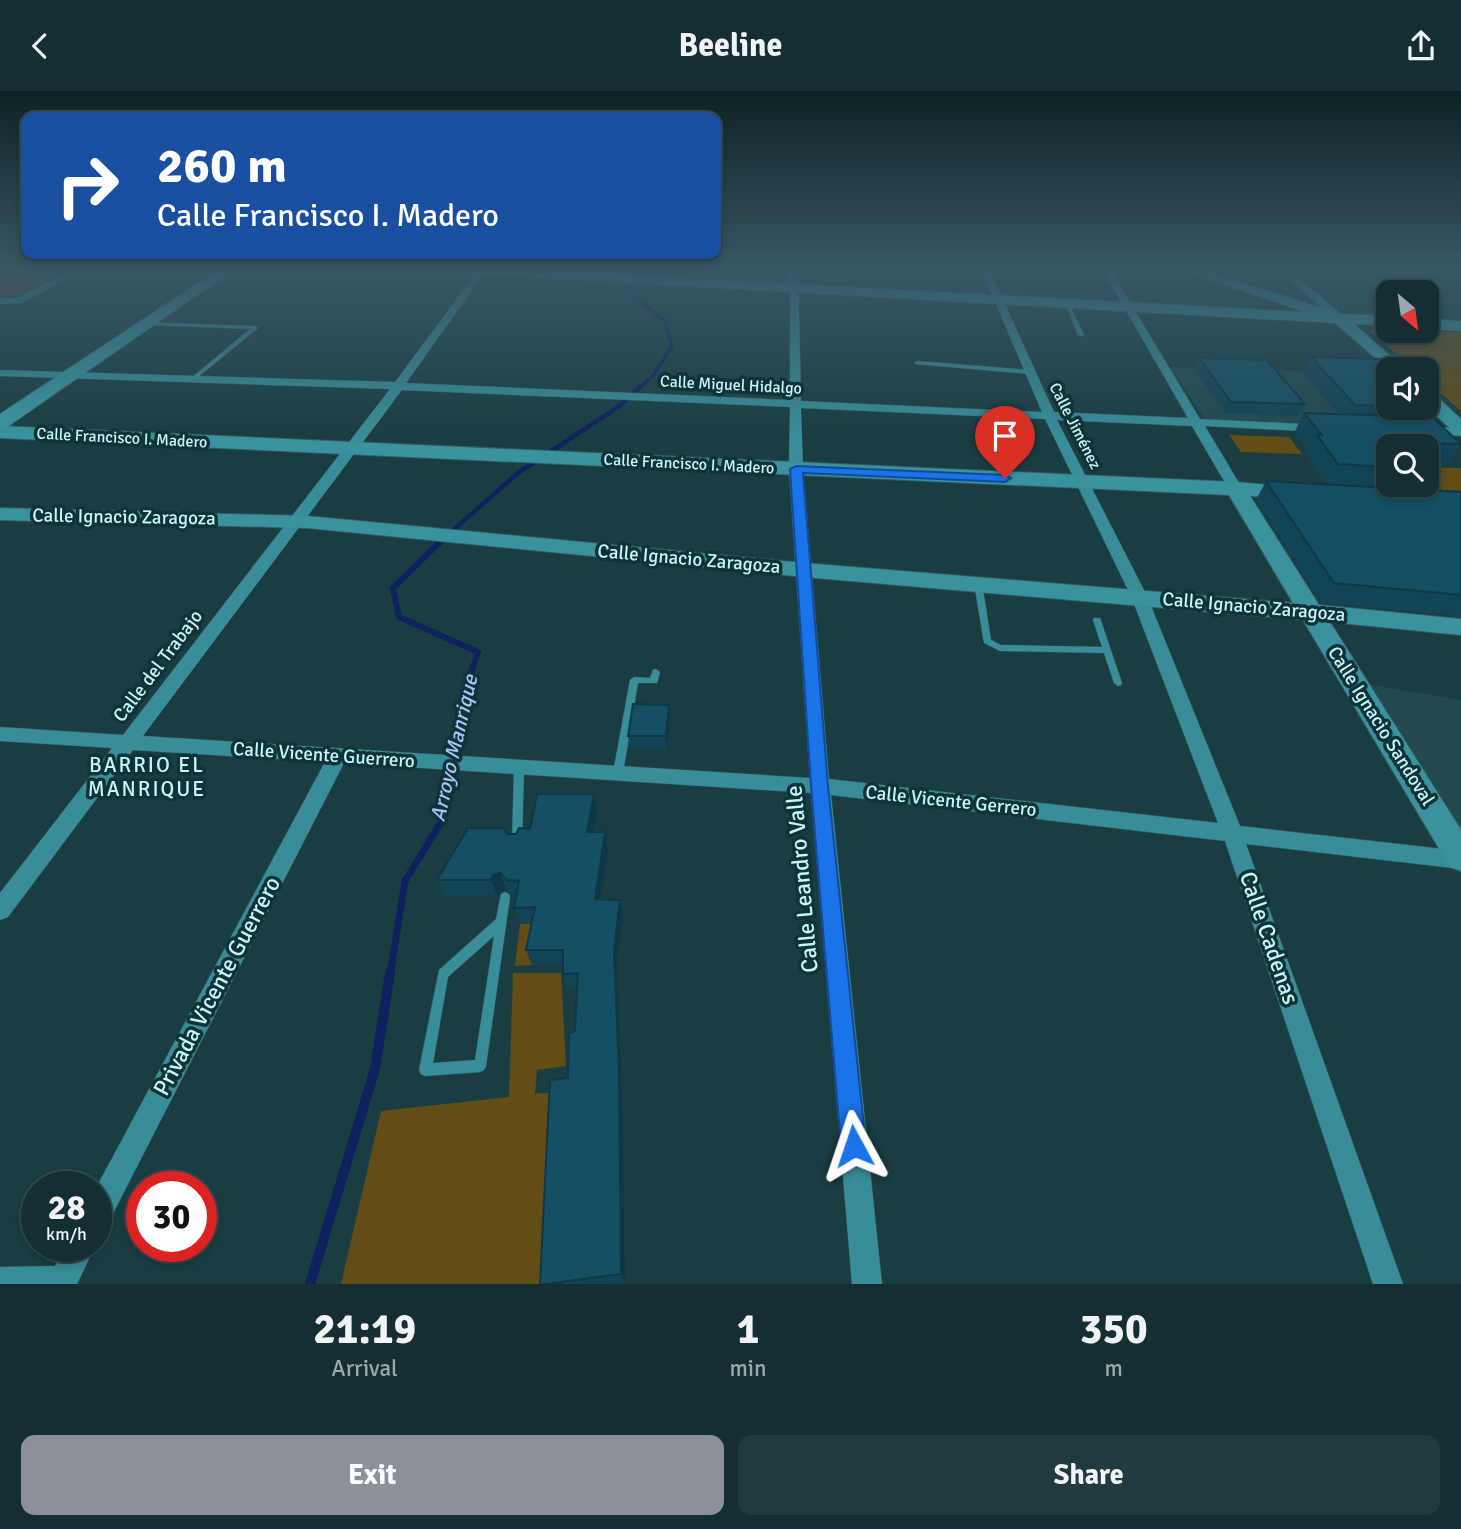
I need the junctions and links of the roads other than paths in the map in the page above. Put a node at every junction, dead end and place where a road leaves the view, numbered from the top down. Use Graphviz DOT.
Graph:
graph roads {
  1 [pos="146,325"];
  2 [pos="165,325"];
  3 [pos="443,325"];
  4 [pos="793,325"];
  5 [pos="1009,325"];
  6 [pos="1076,325"];
  7 [pos="1140,325"];
  8 [pos="1347,325"];
  9 [pos="1439,325"];
  10 [pos="1461,326"];
  11 [pos="1081,335"];
  12 [pos="1383,357"];
  13 [pos="917,363"];
  14 [pos="1030,372"];
  15 [pos="0,373"];
  16 [pos="70,376"];
  17 [pos="192,380"];
  18 [pos="399,387"];
  19 [pos="795,404"];
  20 [pos="1439,409"];
  21 [pos="1050,417"];
  22 [pos="0,423"];
  23 [pos="1196,424"];
  24 [pos="1331,428"];
  25 [pos="1412,431"];
  26 [pos="1461,431"];
  27 [pos="0,432"];
  28 [pos="352,450"];
  29 [pos="796,469"];
  30 [pos="1084,482"];
  31 [pos="1235,488"];
  32 [pos="1317,493"];
  33 [pos="0,514"];
  34 [pos="295,522"];
  35 [pos="804,570"];
  36 [pos="978,583"];
  37 [pos="1139,596"];
  38 [pos="1311,613"];
  39 [pos="1097,620"];
  40 [pos="1461,627"];
  41 [pos="1107,650"];
  42 [pos="656,672"];
  43 [pos="1118,683"];
  44 [pos="0,734"];
  45 [pos="127,743"];
  46 [pos="338,756"];
  47 [pos="439,762"];
  48 [pos="519,767"];
  49 [pos="618,773"];
  50 [pos="820,786"];
  51 [pos="1232,832"];
  52 [pos="517,845"];
  53 [pos="1461,858"];
  54 [pos="505,897"];
  55 [pos="0,909"];
  56 [pos="500,923"];
  57 [pos="112,1187"];
  58 [pos="73,1262"];
  59 [pos="0,1282"];
  60 [pos="867,1284"];
  61 [pos="1388,1284"];
  1 -- 16 [label="main road"];
  2 -- 17 [label="lane"];
  3 -- 18 [label="street, Calle del Trabajo"];
  4 -- 19 [label="street, Calle Leandro Valle"];
  5 -- 14 [label="street, Calle Jiménez"];
  6 -- 11 [label="lane"];
  7 -- 23 [label="street"];
  8 -- 12 [label="street"];
  9 -- 10 [label="street"];
  13 -- 14 [label="lane"];
  14 -- 21 [label="street, Calle Jiménez"];
  15 -- 16 [label="street, Calle Miguel Hidalgo"];
  16 -- 17 [label="street, Calle Miguel Hidalgo"];
  16 -- 22 [label="main road"];
  17 -- 18 [label="street, Calle Miguel Hidalgo"];
  18 -- 19 [label="street, Calle Miguel Hidalgo"];
  18 -- 28 [label="street, Calle del Trabajo"];
  19 -- 21 [label="street, Calle Miguel Hidalgo"];
  19 -- 29 [label="street, Calle Leandro Valle"];
  20 -- 26 [label="street"];
  21 -- 23 [label="street, Calle Miguel Hidalgo"];
  21 -- 30 [label="street, Calle Jiménez"];
  23 -- 24 [label="street, Calle Miguel Hidalgo"];
  23 -- 31 [label="street"];
  25 -- 26 [label="street"];
  27 -- 28 [label="street, Calle Francisco I. Madero"];
  28 -- 29 [label="street, Calle Francisco I. Madero"];
  28 -- 34 [label="street, Calle del Trabajo"];
  29 -- 30 [label="street, Calle Francisco I. Madero"];
  29 -- 35 [label="street, Calle Leandro Valle"];
  30 -- 31 [label="street, Calle Francisco I. Madero"];
  30 -- 37 [label="street, Calle Jiménez"];
  31 -- 32 [label="street, Calle Francisco I. Madero"];
  31 -- 38 [label="street, Calle Ignacio Sandoval"];
  33 -- 34 [label="street, Calle Ignacio Zaragoza"];
  34 -- 35 [label="street, Calle Ignacio Zaragoza"];
  34 -- 45 [label="street, Calle del Trabajo"];
  35 -- 36 [label="street, Calle Ignacio Zaragoza"];
  35 -- 50 [label="street, Calle Leandro Valle"];
  36 -- 37 [label="street, Calle Ignacio Zaragoza"];
  36 -- 41 [label="lane"];
  37 -- 38 [label="street, Calle Ignacio Zaragoza"];
  37 -- 51 [label="street, Calle Cadenas"];
  38 -- 40 [label="street, Calle Ignacio Zaragoza"];
  38 -- 53 [label="street, Calle Ignacio Sandoval"];
  39 -- 41 [label="lane"];
  41 -- 43 [label="lane"];
  42 -- 49 [label="lane"];
  44 -- 45 [label="street, Calle Vicente Guerrero"];
  45 -- 46 [label="street, Calle Vicente Guerrero"];
  45 -- 55 [label="street, Calle del Trabajo"];
  46 -- 47 [label="street, Calle Vicente Guerrero"];
  46 -- 57 [label="street, Privada Vicente Guerrero"];
  47 -- 48 [label="street, Calle Vicente Gerrero"];
  48 -- 49 [label="street, Calle Vicente Gerrero"];
  48 -- 52 [label="lane"];
  49 -- 50 [label="street, Calle Vicente Gerrero"];
  50 -- 51 [label="street, Calle Vicente Gerrero"];
  50 -- 60 [label="street, Calle Leandro Valle"];
  51 -- 53 [label="street, Calle Vicente Gerrero"];
  51 -- 61 [label="street, Calle Cadenas"];
  54 -- 56 [label="lane"];
  56 -- 56 [label="lane"];
  58 -- 59 [label="street"];
}
